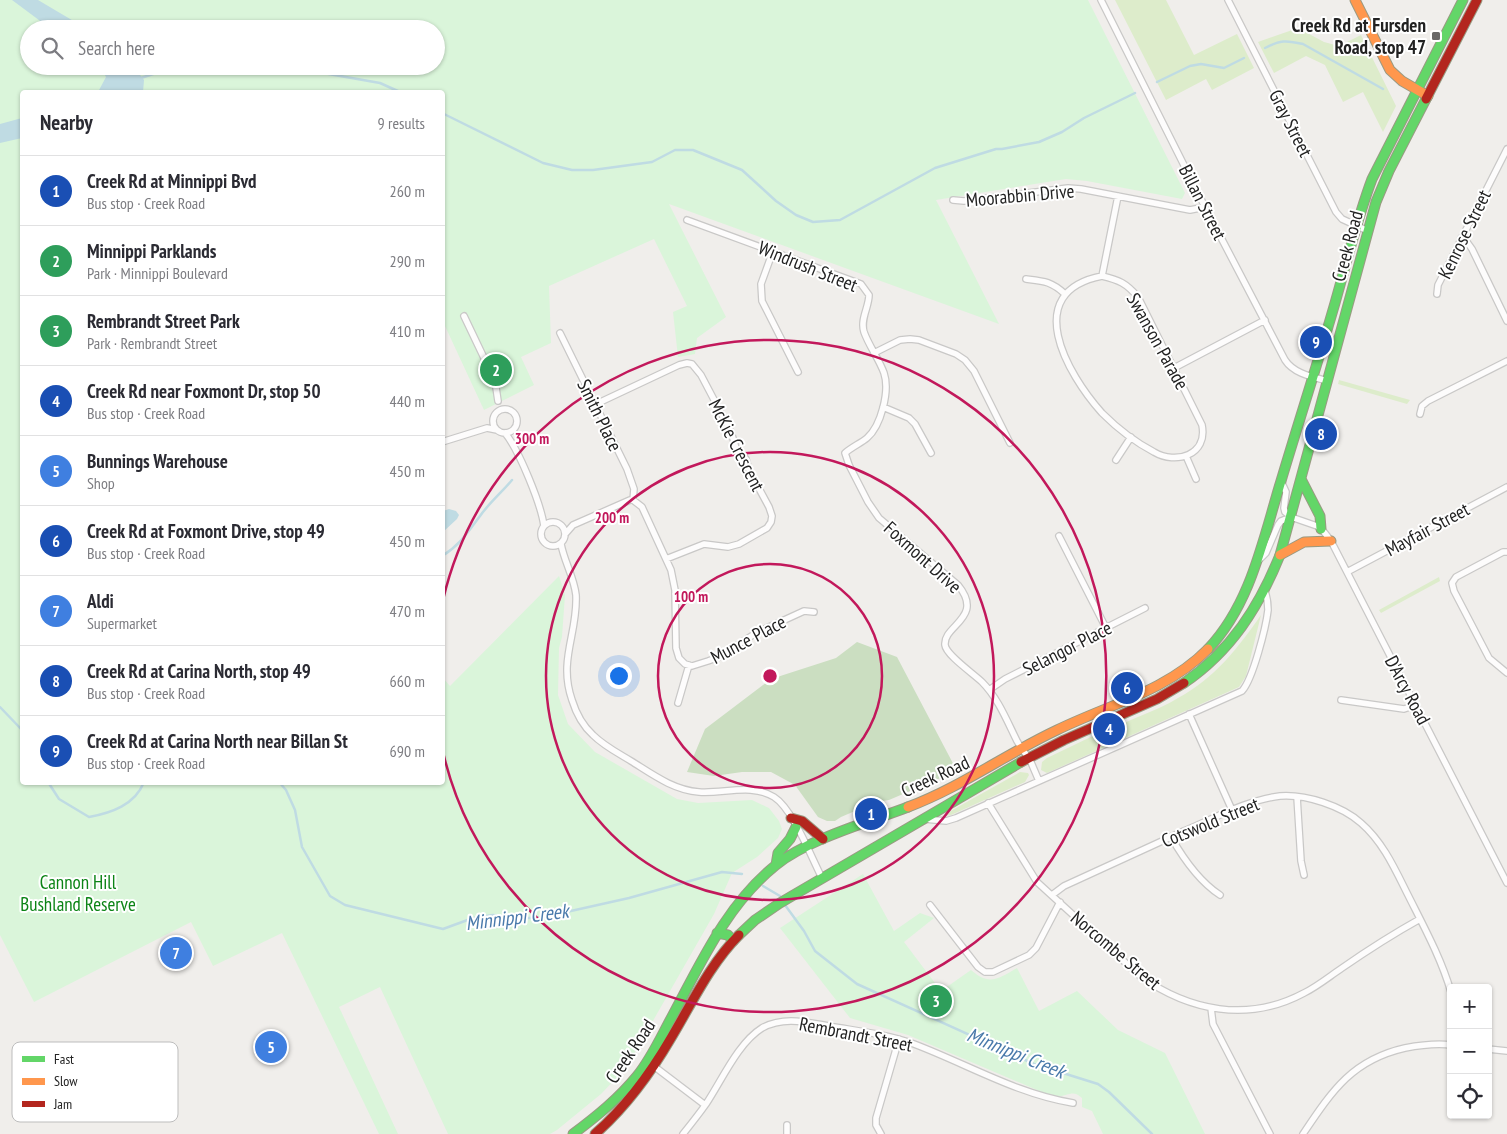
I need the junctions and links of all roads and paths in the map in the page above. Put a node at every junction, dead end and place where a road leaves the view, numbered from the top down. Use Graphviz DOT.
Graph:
graph roads {
  1 [pos="1101,0"];
  2 [pos="1228,0"];
  3 [pos="1355,0"];
  4 [pos="1463,0"];
  5 [pos="1477,0"];
  6 [pos="1417,90"];
  7 [pos="1428,96"];
  8 [pos="1507,149"];
  9 [pos="1118,196"];
  10 [pos="953,200"];
  11 [pos="1205,207"];
  12 [pos="687,220"];
  13 [pos="1356,226"];
  14 [pos="1368,230"];
  15 [pos="1461,238"];
  16 [pos="773,251"];
  17 [pos="1102,276"];
  18 [pos="1026,279"];
  19 [pos="1065,294"];
  20 [pos="1437,294"];
  21 [pos="464,316"];
  22 [pos="1265,320"];
  23 [pos="1507,321"];
  24 [pos="560,333"];
  25 [pos="874,352"];
  26 [pos="1507,361"];
  27 [pos="1174,368"];
  28 [pos="798,372"];
  29 [pos="1313,377"];
  30 [pos="1328,381"];
  31 [pos="498,401"];
  32 [pos="594,405"];
  33 [pos="883,407"];
  34 [pos="1420,414"];
  35 [pos="492,420"];
  36 [pos="487,428"];
  37 [pos="515,428"];
  38 [pos="497,430"];
  39 [pos="504,433"];
  40 [pos="1131,438"];
  41 [pos="445,441"];
  42 [pos="1010,442"];
  43 [pos="513,443"];
  44 [pos="931,453"];
  45 [pos="1186,456"];
  46 [pos="1116,460"];
  47 [pos="1196,479"];
  48 [pos="1301,479"];
  49 [pos="1281,481"];
  50 [pos="1507,487"];
  51 [pos="633,500"];
  52 [pos="542,513"];
  53 [pos="1291,517"];
  54 [pos="551,522"];
  55 [pos="559,523"];
  56 [pos="573,525"];
  57 [pos="544,526"];
  58 [pos="1321,529"];
  59 [pos="566,533"];
  60 [pos="1059,536"];
  61 [pos="1331,541"];
  62 [pos="561,544"];
  63 [pos="553,547"];
  64 [pos="1507,552"];
  65 [pos="1280,555"];
  66 [pos="564,557"];
  67 [pos="666,559"];
  68 [pos="1256,563"];
  69 [pos="1347,572"];
  70 [pos="1265,590"];
  71 [pos="1145,608"];
  72 [pos="814,612"];
  73 [pos="1106,628"];
  74 [pos="689,665"];
  75 [pos="1507,673"];
  76 [pos="989,690"];
  77 [pos="1341,700"];
  78 [pos="678,703"];
  79 [pos="1416,705"];
  80 [pos="1189,714"];
  81 [pos="1021,749"];
  82 [pos="1029,759"];
  83 [pos="1039,781"];
  84 [pos="1297,798"];
  85 [pos="988,803"];
  86 [pos="1232,810"];
  87 [pos="791,818"];
  88 [pos="924,820"];
  89 [pos="796,827"];
  90 [pos="1171,838"];
  91 [pos="823,839"];
  92 [pos="806,847"];
  93 [pos="776,865"];
  94 [pos="1304,875"];
  95 [pos="822,878"];
  96 [pos="1507,883"];
  97 [pos="1052,895"];
  98 [pos="1220,895"];
  99 [pos="1060,902"];
  100 [pos="930,905"];
  101 [pos="1420,919"];
  102 [pos="717,933"];
  103 [pos="733,941"];
  104 [pos="1448,984"];
  105 [pos="1211,1008"];
  106 [pos="900,1039"];
  107 [pos="1447,1045"];
  108 [pos="1492,1049"];
  109 [pos="1507,1051"];
  110 [pos="654,1067"];
  111 [pos="1073,1103"];
  112 [pos="705,1106"];
  113 [pos="787,1125"];
  114 [pos="584,1131"];
  115 [pos="573,1134"];
  116 [pos="595,1134"];
  117 [pos="683,1134"];
  118 [pos="787,1134"];
  119 [pos="881,1134"];
  120 [pos="1270,1134"];
  121 [pos="1303,1134"];
  1 -- 11 [label="street, Billan Street"];
  2 -- 13 [label="street, Gray Street"];
  3 -- 6 [label="main road"];
  4 -- 6 [label="main road, Creek Road"];
  5 -- 7 [label="main road, Creek Road"];
  6 -- 7 [label="main road"];
  6 -- 13 [label="main road, Creek Road"];
  7 -- 14 [label="main road, Creek Road"];
  8 -- 15 [label="street, Kenrose Street"];
  9 -- 10 [label="street, Moorabbin Drive"];
  9 -- 11 [label="street, Moorabbin Drive"];
  9 -- 17 [label="street"];
  11 -- 22 [label="street, Billan Street"];
  12 -- 16 [label="street, Windrush Street"];
  13 -- 14 [label="street, Gray Street"];
  13 -- 29 [label="main road, Creek Road"];
  14 -- 30 [label="main road, Creek Road"];
  15 -- 20 [label="street, Kenrose Street"];
  15 -- 23 [label="street"];
  16 -- 25 [label="street, Windrush Street"];
  16 -- 28 [label="street"];
  17 -- 19 [label="street"];
  17 -- 27 [label="street, Swanson Parade"];
  18 -- 19 [label="street"];
  19 -- 40 [label="street"];
  21 -- 31 [label="street"];
  22 -- 27 [label="street"];
  22 -- 29 [label="street, Billan Street"];
  24 -- 32 [label="street, Smith Place"];
  25 -- 33 [label="street, Foxmont Drive"];
  25 -- 42 [label="street"];
  26 -- 34 [label="street"];
  27 -- 45 [label="street, Swanson Parade"];
  29 -- 30 [label="street, Billan Street"];
  29 -- 49 [label="main road, Creek Road"];
  30 -- 48 [label="main road, Creek Road"];
  32 -- 51 [label="street, Smith Place"];
  32 -- 67 [label="street, McKie Crescent"];
  33 -- 44 [label="street"];
  33 -- 76 [label="street, Foxmont Drive"];
  35 -- 36 [label="street"];
  35 -- 37 [label="street"];
  35 -- 38 [label="street"];
  36 -- 38 [label="street"];
  36 -- 41 [label="street"];
  37 -- 39 [label="street"];
  37 -- 43 [label="street"];
  38 -- 39 [label="street"];
  39 -- 43 [label="street"];
  40 -- 45 [label="street"];
  40 -- 46 [label="street"];
  43 -- 52 [label="street"];
  45 -- 47 [label="street"];
  48 -- 53 [label="main road, Creek Road"];
  48 -- 58 [label="main road"];
  49 -- 53 [label="street, Creek Road"];
  49 -- 68 [label="main road, Creek Road"];
  50 -- 69 [label="street, Mayfair Street"];
  51 -- 56 [label="street"];
  51 -- 67 [label="street, Munce Place"];
  52 -- 54 [label="street"];
  52 -- 57 [label="street"];
  53 -- 58 [label="street, D'Arcy Road"];
  53 -- 65 [label="main road, Creek Road"];
  53 -- 68 [label="street, Creek Road"];
  54 -- 55 [label="street"];
  54 -- 57 [label="street"];
  55 -- 56 [label="street"];
  55 -- 59 [label="street"];
  56 -- 59 [label="street"];
  57 -- 63 [label="street"];
  58 -- 61 [label="street, D'Arcy Road"];
  59 -- 62 [label="street"];
  60 -- 73 [label="street"];
  61 -- 65 [label="main road"];
  61 -- 69 [label="street, D'Arcy Road"];
  62 -- 63 [label="street"];
  62 -- 66 [label="street"];
  63 -- 66 [label="street"];
  64 -- 75 [label="street"];
  65 -- 70 [label="main road, Creek Road"];
  66 -- 87 [label="street"];
  67 -- 74 [label="street, Munce Place"];
  68 -- 81 [label="main road, Creek Road"];
  69 -- 79 [label="street, D'Arcy Road"];
  70 -- 80 [label="street, Creek Road"];
  70 -- 82 [label="main road, Creek Road"];
  71 -- 73 [label="street, Selangor Place"];
  72 -- 74 [label="street, Munce Place"];
  73 -- 76 [label="street, Selangor Place"];
  74 -- 78 [label="street"];
  76 -- 81 [label="street, Foxmont Drive"];
  77 -- 79 [label="street"];
  79 -- 96 [label="street, D'Arcy Road"];
  80 -- 83 [label="street, Creek Road"];
  80 -- 86 [label="street"];
  81 -- 82 [label="street, Foxmont Drive"];
  81 -- 91 [label="main road, Creek Road"];
  82 -- 83 [label="street, Foxmont Drive"];
  82 -- 88 [label="main road, Creek Road"];
  83 -- 85 [label="street, Creek Road"];
  84 -- 86 [label="street, Cotswold Street"];
  84 -- 94 [label="street"];
  84 -- 101 [label="street, Cotswold Street"];
  85 -- 88 [label="street, Creek Road"];
  85 -- 97 [label="street, Norcombe Street"];
  86 -- 90 [label="street, Cotswold Street"];
  87 -- 89 [label="street"];
  87 -- 91 [label="main road"];
  88 -- 95 [label="main road, Creek Road"];
  89 -- 92 [label="street"];
  89 -- 93 [label="main road"];
  90 -- 97 [label="street, Cotswold Street"];
  90 -- 98 [label="street"];
  91 -- 92 [label="main road, Creek Road"];
  92 -- 93 [label="main road, Creek Road"];
  92 -- 95 [label="street"];
  93 -- 102 [label="main road, Creek Road"];
  95 -- 103 [label="main road, Creek Road"];
  97 -- 99 [label="street, Norcombe Street"];
  99 -- 100 [label="street"];
  99 -- 105 [label="street, Norcombe Street"];
  101 -- 104 [label="street, Cotswold Street"];
  101 -- 105 [label="street, Norcombe Street"];
  102 -- 103 [label="main road"];
  102 -- 114 [label="main road, Creek Road"];
  103 -- 110 [label="main road, Creek Road"];
  105 -- 120 [label="street"];
  106 -- 111 [label="street, Rembrandt Street"];
  106 -- 112 [label="street, Rembrandt Street"];
  106 -- 119 [label="street"];
  107 -- 121 [label="street"];
  108 -- 109 [label="street"];
  110 -- 112 [label="street"];
  110 -- 116 [label="main road, Creek Road"];
  112 -- 117 [label="street, Rembrandt Street"];
  113 -- 118 [label="street"];
  114 -- 115 [label="main road, Creek Road"];
}
